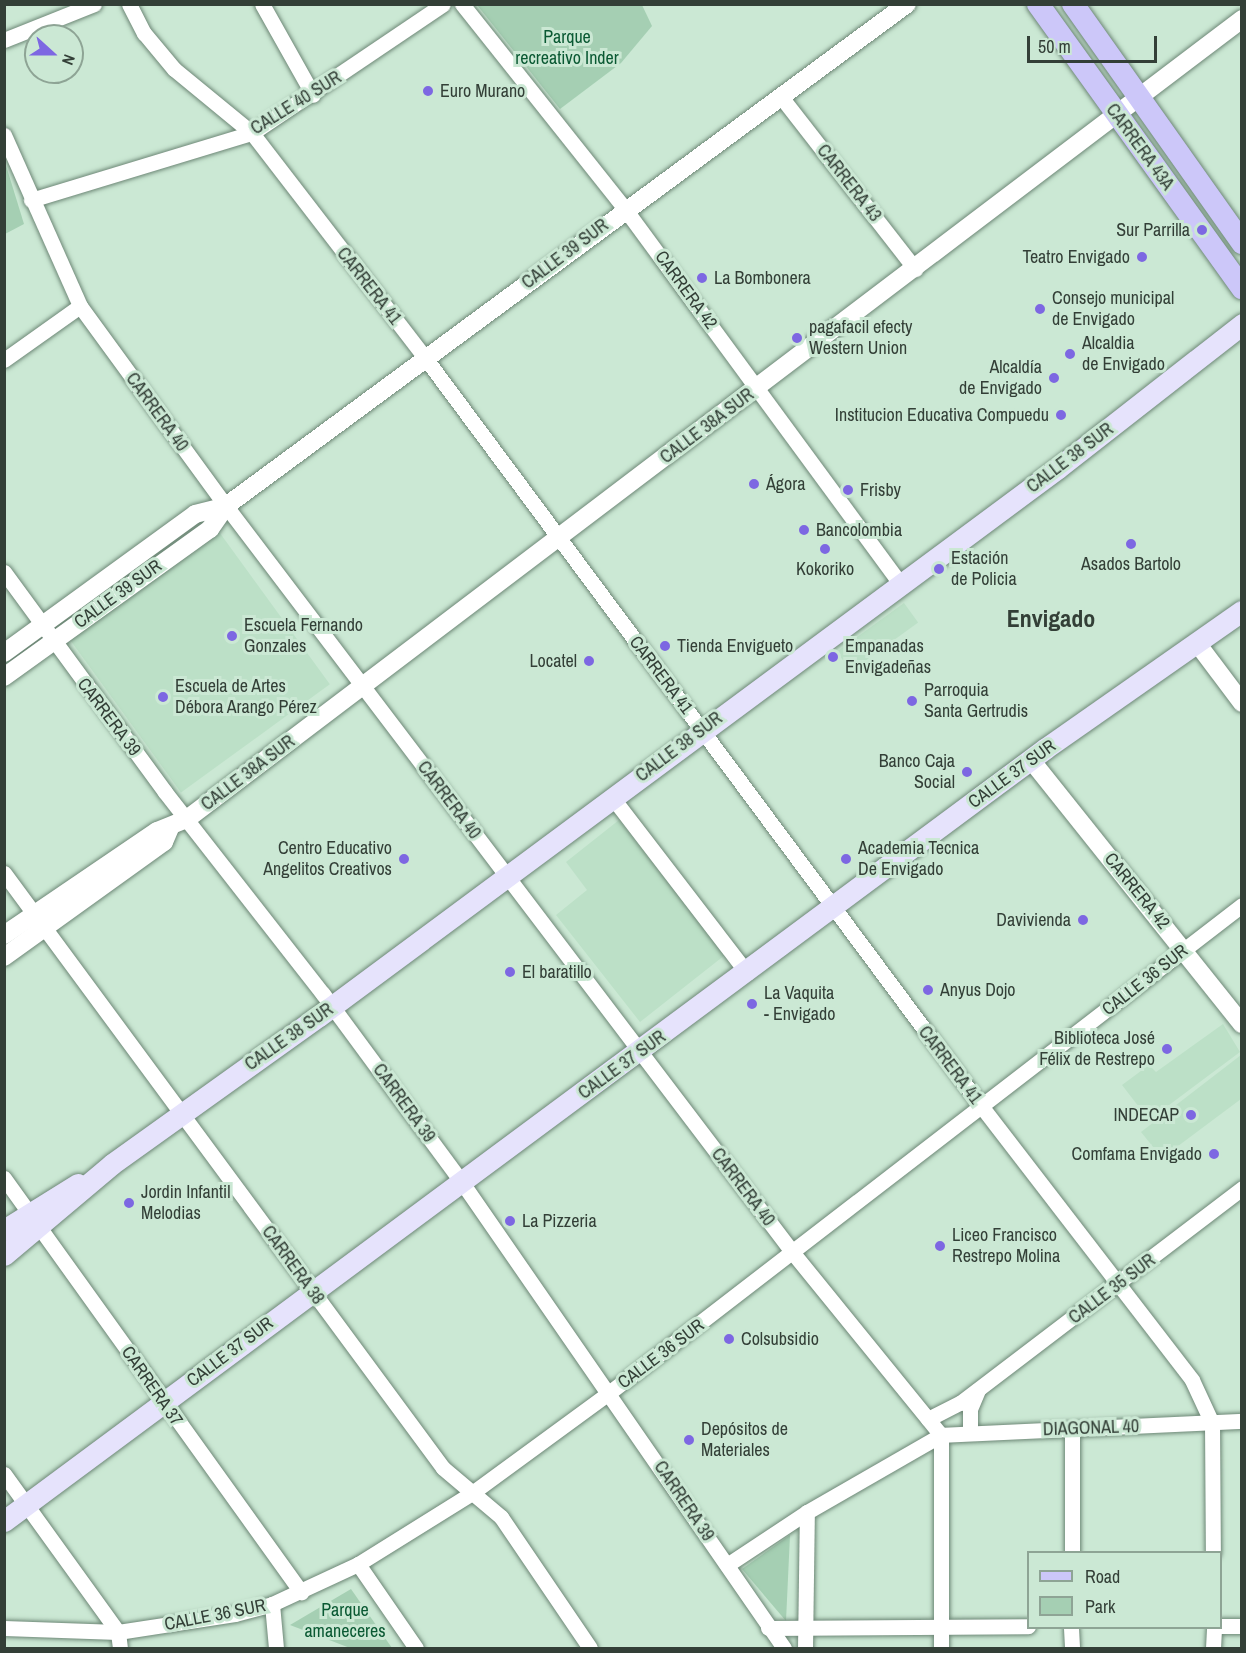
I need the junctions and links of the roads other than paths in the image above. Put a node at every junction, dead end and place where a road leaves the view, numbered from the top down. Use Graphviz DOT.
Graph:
graph roads {
  1 [pos="94,4"];
  2 [pos="129,4"];
  3 [pos="262,4"];
  4 [pos="443,4"];
  5 [pos="462,4"];
  6 [pos="907,4"];
  7 [pos="1038,4"];
  8 [pos="1073,4"];
  9 [pos="1242,19"];
  10 [pos="4,40"];
  11 [pos="313,95"];
  12 [pos="782,98"];
  13 [pos="1139,98"];
  14 [pos="1118,116"];
  15 [pos="252,134"];
  16 [pos="4,135"];
  17 [pos="31,200"];
  18 [pos="625,209"];
  19 [pos="1242,243"];
  20 [pos="915,269"];
  21 [pos="1242,288"];
  22 [pos="80,306"];
  23 [pos="1242,324"];
  24 [pos="426,359"];
  25 [pos="4,360"];
  26 [pos="758,388"];
  27 [pos="226,506"];
  28 [pos="558,538"];
  29 [pos="4,572"];
  30 [pos="900,584"];
  31 [pos="1242,611"];
  32 [pos="42,626"];
  33 [pos="53,641"];
  34 [pos="1197,643"];
  35 [pos="4,653"];
  36 [pos="4,677"];
  37 [pos="362,686"];
  38 [pos="1242,703"];
  39 [pos="702,729"];
  40 [pos="1031,760"];
  41 [pos="612,797"];
  42 [pos="187,819"];
  43 [pos="4,873"];
  44 [pos="506,875"];
  45 [pos="1242,905"];
  46 [pos="832,908"];
  47 [pos="40,921"];
  48 [pos="4,935"];
  49 [pos="1184,950"];
  50 [pos="4,957"];
  51 [pos="747,973"];
  52 [pos="332,1006"];
  53 [pos="1242,1024"];
  54 [pos="641,1052"];
  55 [pos="982,1107"];
  56 [pos="181,1112"];
  57 [pos="4,1178"];
  58 [pos="461,1181"];
  59 [pos="1242,1188"];
  60 [pos="34,1220"];
  61 [pos="4,1230"];
  62 [pos="793,1252"];
  63 [pos="4,1255"];
  64 [pos="1118,1285"];
  65 [pos="312,1291"];
  66 [pos="980,1388"];
  67 [pos="610,1392"];
  68 [pos="163,1403"];
  69 [pos="927,1419"];
  70 [pos="1242,1421"];
  71 [pos="1212,1423"];
  72 [pos="1072,1429"];
  73 [pos="970,1432"];
  74 [pos="941,1435"];
  75 [pos="4,1474"];
  76 [pos="472,1492"];
  77 [pos="26,1504"];
  78 [pos="807,1512"];
  79 [pos="4,1521"];
  80 [pos="1072,1551"];
  81 [pos="1213,1551"];
  82 [pos="358,1564"];
  83 [pos="728,1565"];
  84 [pos="301,1592"];
  85 [pos="272,1604"];
  86 [pos="941,1626"];
  87 [pos="1027,1626"];
  88 [pos="1222,1626"];
  89 [pos="1242,1626"];
  90 [pos="806,1627"];
  91 [pos="4,1628"];
  92 [pos="768,1628"];
  93 [pos="1071,1629"];
  94 [pos="1214,1629"];
  95 [pos="118,1632"];
  96 [pos="120,1648"];
  97 [pos="276,1648"];
  98 [pos="416,1648"];
  99 [pos="590,1648"];
  100 [pos="784,1648"];
  101 [pos="805,1648"];
  102 [pos="941,1648"];
  103 [pos="1072,1648"];
  104 [pos="1213,1648"];
  1 -- 10 [label="street"];
  2 -- 15 [label="street, CARRERA 41"];
  3 -- 11 [label="street"];
  4 -- 11 [label="street, CALLE 40 SUR"];
  5 -- 18 [label="street, CARRERA 42"];
  6 -- 12 [label="street, CALLE 39 SUR"];
  7 -- 14 [label="main road, CARRERA 43A"];
  8 -- 13 [label="main road, CARRERA 43A"];
  9 -- 13 [label="street, CALLE 38A SUR"];
  11 -- 15 [label="street, CALLE 40 SUR"];
  12 -- 18 [label="street, CALLE 39 SUR"];
  12 -- 20 [label="street, CARRERA 43"];
  13 -- 14 [label="street, CALLE 38A SUR"];
  13 -- 19 [label="main road, CARRERA 43A"];
  14 -- 20 [label="street, CALLE 38A SUR"];
  14 -- 21 [label="main road, CARRERA 43A"];
  15 -- 17 [label="street, CALLE 40 SUR"];
  15 -- 24 [label="street, CARRERA 41"];
  16 -- 17 [label="street, CARRERA 40"];
  17 -- 22 [label="street, CARRERA 40"];
  18 -- 24 [label="street, CALLE 39 SUR"];
  18 -- 26 [label="street, CARRERA 42"];
  20 -- 26 [label="street, CALLE 38A SUR"];
  22 -- 25 [label="street"];
  22 -- 27 [label="street, CARRERA 40"];
  23 -- 30 [label="main road, CALLE 38 SUR"];
  24 -- 27 [label="street, CALLE 39 SUR"];
  24 -- 28 [label="street, CARRERA 41"];
  26 -- 28 [label="street, CALLE 38A SUR"];
  26 -- 30 [label="street, CARRERA 42"];
  27 -- 32 [label="street, CALLE 39 SUR"];
  27 -- 33 [label="street, CALLE 39 SUR"];
  27 -- 37 [label="street, CARRERA 40"];
  28 -- 37 [label="street, CALLE 38A SUR"];
  28 -- 39 [label="street, CARRERA 41"];
  29 -- 32 [label="street, CARRERA 39"];
  30 -- 39 [label="main road, CALLE 38 SUR"];
  31 -- 34 [label="main road, CALLE 37 SUR"];
  32 -- 33 [label="street, CARRERA 39"];
  32 -- 35 [label="street, CALLE 39 SUR"];
  33 -- 36 [label="street, CALLE 39 SUR"];
  33 -- 42 [label="street, CARRERA 39"];
  34 -- 38 [label="street"];
  34 -- 40 [label="main road, CALLE 37 SUR"];
  37 -- 42 [label="street, CALLE 38A SUR"];
  37 -- 44 [label="street, CARRERA 40"];
  39 -- 41 [label="main road, CALLE 38 SUR"];
  39 -- 46 [label="street, CARRERA 41"];
  40 -- 46 [label="main road, CALLE 37 SUR"];
  40 -- 49 [label="street, CARRERA 42"];
  41 -- 44 [label="main road, CALLE 38 SUR"];
  41 -- 51 [label="street"];
  42 -- 47 [label="street, CALLE 38A SUR"];
  42 -- 52 [label="street, CARRERA 39"];
  43 -- 47 [label="street, CARRERA 38"];
  44 -- 52 [label="main road, CALLE 38 SUR"];
  44 -- 54 [label="street, CARRERA 40"];
  45 -- 49 [label="street, CALLE 36 SUR"];
  46 -- 51 [label="main road, CALLE 37 SUR"];
  46 -- 55 [label="street, CARRERA 41"];
  47 -- 48 [label="street, CALLE 38A SUR"];
  47 -- 50 [label="street, CALLE 38A SUR"];
  47 -- 56 [label="street, CARRERA 38"];
  49 -- 53 [label="street, CARRERA 42"];
  49 -- 55 [label="street, CALLE 36 SUR"];
  51 -- 54 [label="main road, CALLE 37 SUR"];
  52 -- 56 [label="main road, CALLE 38 SUR"];
  52 -- 58 [label="street, CARRERA 39"];
  54 -- 58 [label="main road, CALLE 37 SUR"];
  54 -- 62 [label="street, CARRERA 40"];
  55 -- 62 [label="street, CALLE 36 SUR"];
  55 -- 64 [label="street, CARRERA 41"];
  56 -- 60 [label="main road, CALLE 38 SUR"];
  56 -- 65 [label="street, CARRERA 38"];
  57 -- 60 [label="street, CARRERA 37"];
  58 -- 65 [label="main road, CALLE 37 SUR"];
  58 -- 67 [label="street, CARRERA 39"];
  59 -- 64 [label="street, CALLE 35 SUR"];
  60 -- 61 [label="main road, CALLE 38 SUR"];
  60 -- 63 [label="main road, CALLE 38 SUR"];
  60 -- 68 [label="street, CARRERA 37"];
  62 -- 67 [label="street, CALLE 36 SUR"];
  62 -- 69 [label="street, CARRERA 40"];
  64 -- 66 [label="street, CALLE 35 SUR"];
  64 -- 71 [label="street, CARRERA 41"];
  65 -- 68 [label="main road, CALLE 37 SUR"];
  65 -- 76 [label="street, CARRERA 38"];
  66 -- 69 [label="street, CALLE 35 SUR"];
  66 -- 73 [label="street"];
  67 -- 76 [label="street, CALLE 36 SUR"];
  67 -- 83 [label="street, CARRERA 39"];
  68 -- 77 [label="main road, CALLE 37 SUR"];
  68 -- 84 [label="street, CARRERA 37"];
  69 -- 74 [label="street, CARRERA 40"];
  70 -- 71 [label="street, DIAGONAL 40"];
  71 -- 72 [label="street, DIAGONAL 40"];
  71 -- 81 [label="street"];
  72 -- 73 [label="street, DIAGONAL 40"];
  72 -- 80 [label="street"];
  73 -- 74 [label="street, DIAGONAL 40"];
  74 -- 78 [label="street"];
  74 -- 86 [label="street"];
  75 -- 77 [label="street"];
  76 -- 82 [label="street, CALLE 36 SUR"];
  76 -- 99 [label="street, CARRERA 38"];
  77 -- 79 [label="main road, CALLE 37 SUR"];
  77 -- 95 [label="street"];
  78 -- 83 [label="street"];
  78 -- 90 [label="street"];
  82 -- 84 [label="street, CALLE 36 SUR"];
  82 -- 98 [label="street"];
  83 -- 92 [label="street, CARRERA 39"];
  84 -- 85 [label="street, CALLE 36 SUR"];
  85 -- 95 [label="street, CALLE 36 SUR"];
  85 -- 97 [label="street"];
  86 -- 87 [label="street"];
  86 -- 90 [label="street"];
  86 -- 102 [label="street"];
  88 -- 89 [label="street"];
  90 -- 92 [label="street"];
  90 -- 101 [label="street"];
  91 -- 95 [label="street, CALLE 36 SUR"];
  92 -- 100 [label="street, CARRERA 39"];
  93 -- 103 [label="street"];
  94 -- 104 [label="street"];
  95 -- 96 [label="street"];
}
